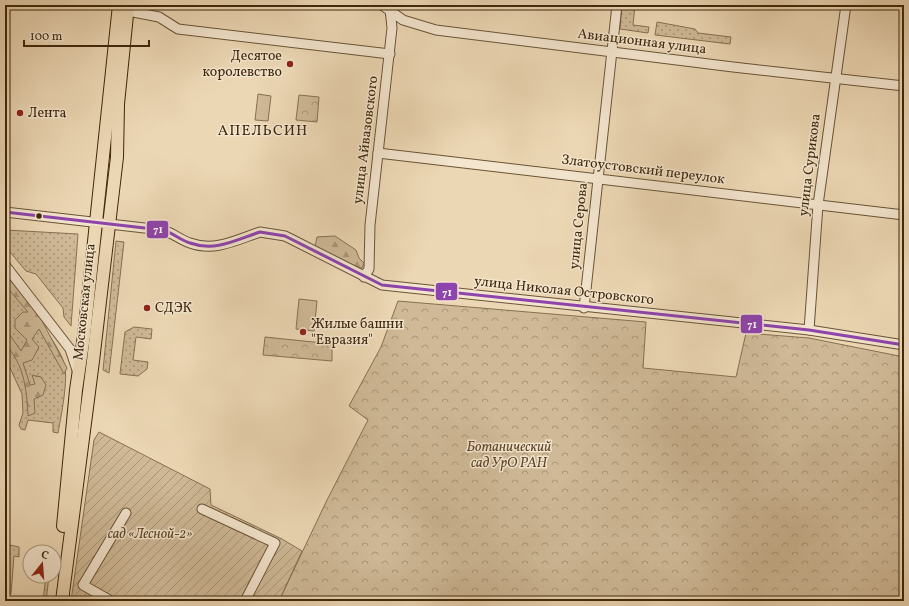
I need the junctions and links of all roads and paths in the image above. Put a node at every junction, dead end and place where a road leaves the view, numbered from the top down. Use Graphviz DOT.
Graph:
graph roads {
  1 [pos="382,5"];
  2 [pos="617,5"];
  3 [pos="846,5"];
  4 [pos="125,7"];
  5 [pos="390,9"];
  6 [pos="611,52"];
  7 [pos="390,54"];
  8 [pos="836,79"];
  9 [pos="904,86"];
  10 [pos="378,153"];
  11 [pos="597,180"];
  12 [pos="818,205"];
  13 [pos="5,212"];
  14 [pos="904,215"];
  15 [pos="95,221"];
  16 [pos="109,223"];
  17 [pos="5,265"];
  18 [pos="364,276"];
  19 [pos="584,308"];
  20 [pos="809,330"];
  21 [pos="904,345"];
  22 [pos="78,375"];
  23 [pos="91,378"];
  24 [pos="202,509"];
  25 [pos="126,513"];
  26 [pos="55,601"];
  27 [pos="62,601"];
  28 [pos="111,601"];
  29 [pos="245,601"];
  1 -- 5 [label="street, Авиационная улица"];
  2 -- 6 [label="street, улица Серова"];
  3 -- 8 [label="street, улица Сурикова"];
  4 -- 7 [label="street"];
  4 -- 15 [label="main road, Московская улица"];
  4 -- 16 [label="main road, Московская улица"];
  5 -- 6 [label="street, Авиационная улица"];
  5 -- 7 [label="street, улица Айвазовского"];
  6 -- 8 [label="street, Авиационная улица"];
  6 -- 11 [label="street, улица Серова"];
  7 -- 10 [label="street, улица Айвазовского"];
  8 -- 9 [label="street, Авиационная улица"];
  8 -- 12 [label="street, улица Сурикова"];
  10 -- 11 [label="street, Златоустовский переулок"];
  10 -- 18 [label="street, улица Айвазовского"];
  11 -- 12 [label="street, Златоустовский переулок"];
  11 -- 19 [label="street, улица Серова"];
  12 -- 14 [label="street, Златоустовский переулок"];
  12 -- 20 [label="street, улица Сурикова"];
  13 -- 15 [label="street, улица Николая Островского"];
  15 -- 16 [label="street, улица Николая Островского"];
  15 -- 22 [label="main road, Московская улица"];
  16 -- 18 [label="street, улица Николая Островского"];
  16 -- 23 [label="main road, Московская улица"];
  17 -- 22 [label="street"];
  18 -- 19 [label="street, улица Николая Островского"];
  19 -- 20 [label="street, улица Николая Островского"];
  20 -- 21 [label="street, улица Николая Островского"];
  22 -- 23 [label="street"];
  22 -- 26 [label="main road, Московская улица"];
  23 -- 27 [label="main road, Московская улица"];
  24 -- 29 [label="street"];
  25 -- 28 [label="street"];
}
